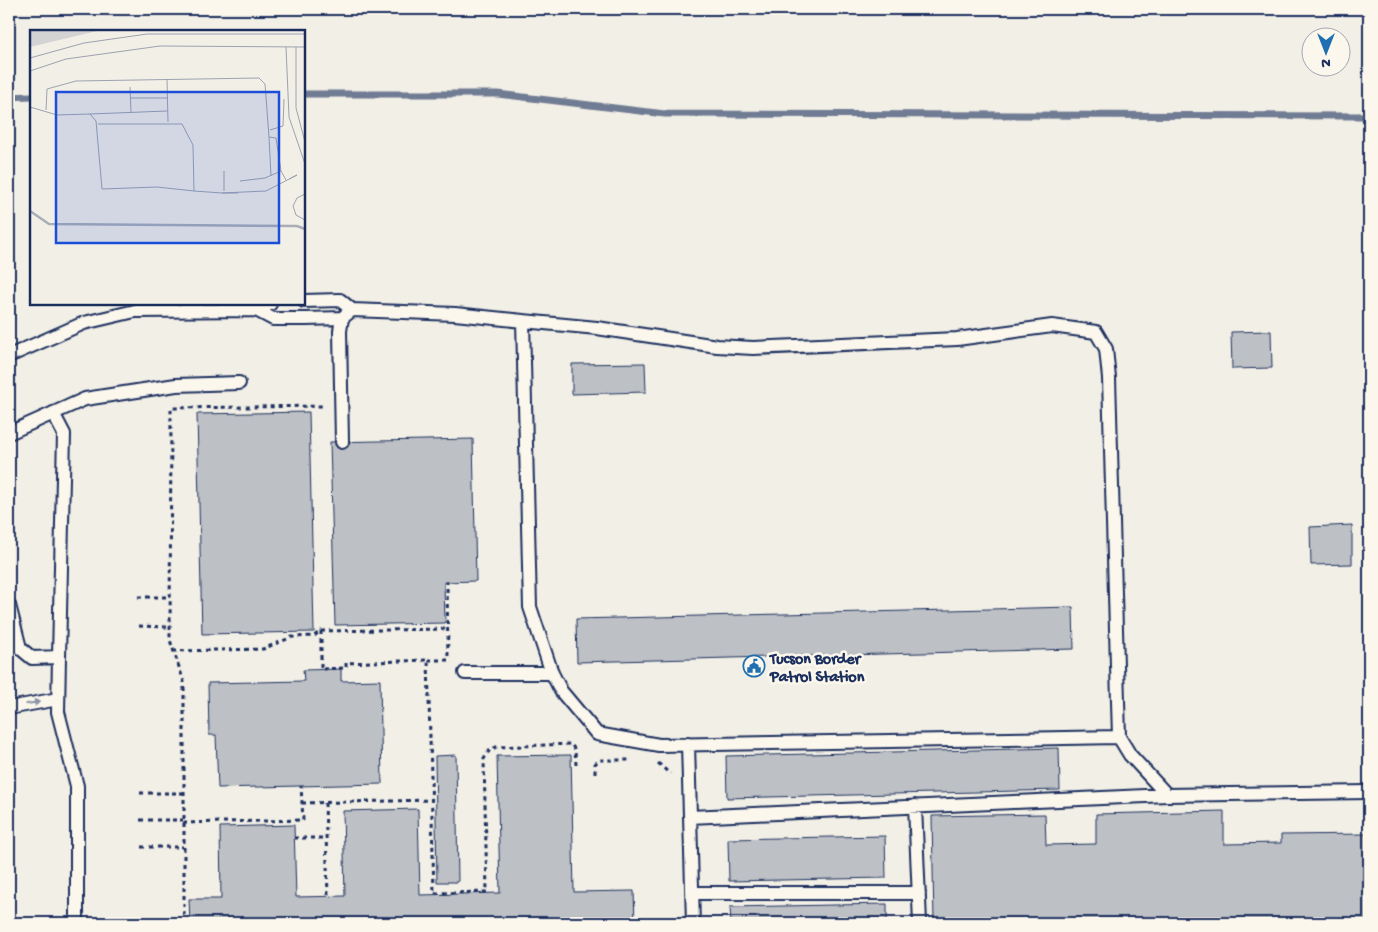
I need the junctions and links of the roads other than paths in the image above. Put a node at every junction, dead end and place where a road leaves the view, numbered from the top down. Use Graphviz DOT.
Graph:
graph roads {
  1 [pos="305,301"];
  2 [pos="268,305"];
  3 [pos="256,310"];
  4 [pos="347,314"];
  5 [pos="523,321"];
  6 [pos="9,356"];
  7 [pos="239,383"];
  8 [pos="53,413"];
  9 [pos="9,433"];
  10 [pos="342,442"];
  11 [pos="9,605"];
  12 [pos="60,657"];
  13 [pos="465,673"];
  14 [pos="552,673"];
  15 [pos="58,699"];
  16 [pos="9,708"];
  17 [pos="1119,737"];
  18 [pos="688,744"];
  19 [pos="1369,792"];
  20 [pos="1167,795"];
  21 [pos="914,806"];
  22 [pos="690,817"];
  23 [pos="692,893"];
  24 [pos="919,893"];
  25 [pos="77,923"];
  26 [pos="692,923"];
  27 [pos="920,923"];
  1 -- 4 [label="lane"];
  2 -- 3 [label="lane"];
  3 -- 4 [label="lane"];
  3 -- 6 [label="lane"];
  4 -- 5 [label="lane"];
  4 -- 10 [label="lane"];
  5 -- 14 [label="lane"];
  5 -- 17 [label="lane"];
  7 -- 8 [label="lane"];
  8 -- 9 [label="lane"];
  8 -- 12 [label="lane"];
  11 -- 12 [label="lane"];
  12 -- 15 [label="lane"];
  13 -- 14 [label="lane"];
  14 -- 18 [label="lane"];
  16 -- 15 [label="lane, one-way"];
  15 -- 25 [label="lane"];
  17 -- 18 [label="lane"];
  17 -- 20 [label="lane"];
  18 -- 22 [label="lane"];
  19 -- 20 [label="lane"];
  20 -- 21 [label="lane"];
  21 -- 22 [label="lane"];
  21 -- 24 [label="lane"];
  22 -- 23 [label="lane"];
  23 -- 24 [label="lane"];
  23 -- 26 [label="lane"];
  24 -- 27 [label="lane"];
}
